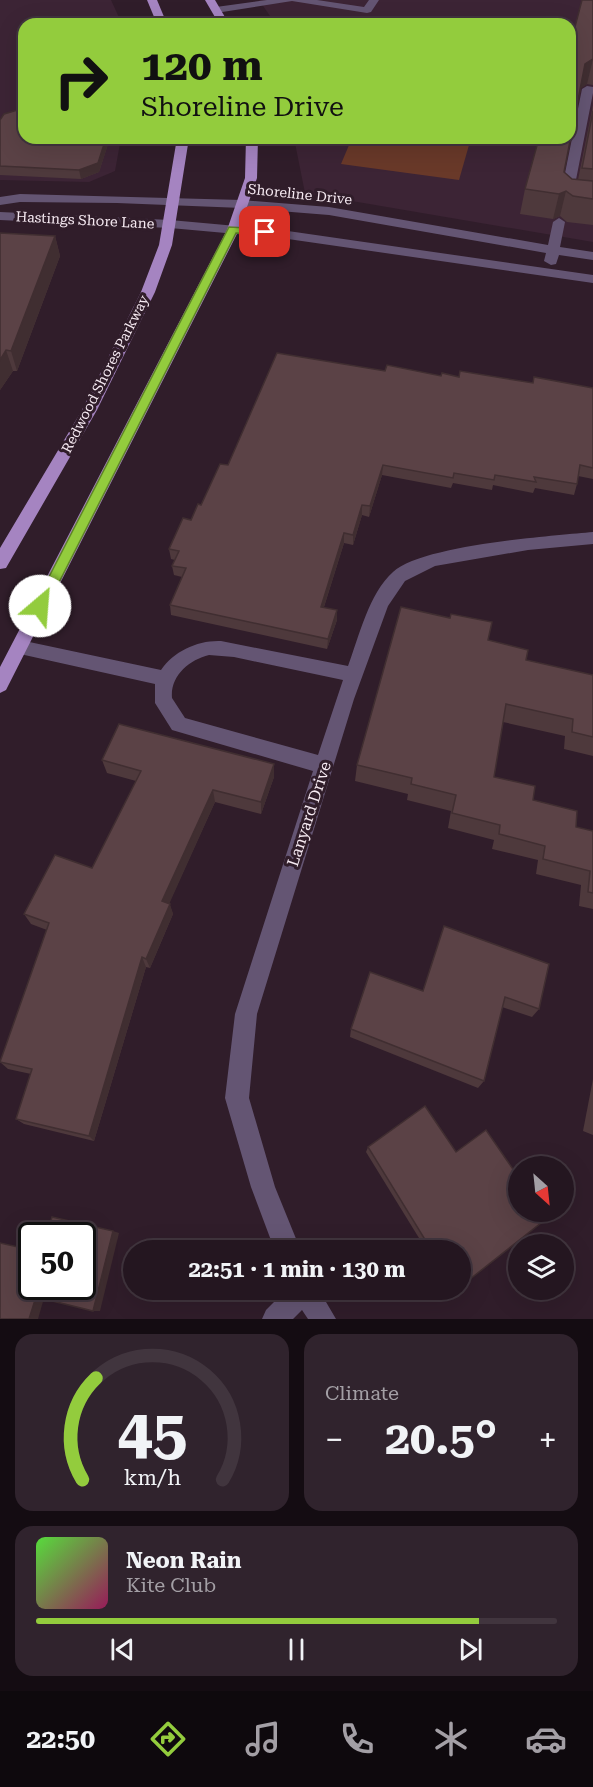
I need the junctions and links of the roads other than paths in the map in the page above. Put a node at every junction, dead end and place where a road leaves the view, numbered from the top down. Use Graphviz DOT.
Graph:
graph roads {
  1 [pos="152,0"];
  2 [pos="210,0"];
  3 [pos="288,0"];
  4 [pos="296,0"];
  5 [pos="374,0"];
  6 [pos="216,10"];
  7 [pos="160,18"];
  8 [pos="221,18"];
  9 [pos="593,90"];
  10 [pos="587,123"];
  11 [pos="182,144"];
  12 [pos="252,144"];
  13 [pos="0,201"];
  14 [pos="172,201"];
  15 [pos="593,201"];
  16 [pos="242,204"];
  17 [pos="0,216"];
  18 [pos="559,222"];
  19 [pos="170,224"];
  20 [pos="233,230"];
  21 [pos="554,250"];
  22 [pos="593,256"];
  23 [pos="549,272"];
  24 [pos="593,279"];
  25 [pos="593,538"];
  26 [pos="0,563"];
  27 [pos="20,647"];
  28 [pos="354,675"];
  29 [pos="166,679"];
  30 [pos="0,685"];
  31 [pos="325,766"];
  32 [pos="284,1240"];
  33 [pos="294,1300"];
  34 [pos="311,1300"];
  35 [pos="275,1319"];
  36 [pos="323,1319"];
  1 -- 7 [label="main road"];
  2 -- 6 [label="main road"];
  3 -- 6 [label="street"];
  4 -- 5 [label="street"];
  6 -- 8 [label="main road"];
  9 -- 10 [label="street"];
  10 -- 15 [label="street"];
  11 -- 14 [label="main road, Redwood Shores Parkway"];
  12 -- 16 [label="main road"];
  13 -- 14 [label="street, Shoreline Drive"];
  14 -- 16 [label="street, Shoreline Drive"];
  14 -- 19 [label="main road, Redwood Shores Parkway"];
  16 -- 20 [label="main road"];
  16 -- 21 [label="street, Shoreline Drive"];
  17 -- 19 [label="street, Hastings Shore Lane"];
  18 -- 21 [label="street"];
  19 -- 20 [label="street"];
  19 -- 26 [label="main road, Redwood Shores Parkway"];
  20 -- 23 [label="street"];
  20 -- 27 [label="main road"];
  21 -- 22 [label="street, Shoreline Drive"];
  21 -- 23 [label="street"];
  23 -- 24 [label="street"];
  25 -- 28 [label="street, Lanyard Drive"];
  27 -- 29 [label="street"];
  27 -- 30 [label="main road"];
  28 -- 29 [label="street"];
  28 -- 31 [label="street, Lanyard Drive"];
  29 -- 31 [label="street"];
  31 -- 32 [label="street, Lanyard Drive"];
  33 -- 35 [label="street"];
  34 -- 36 [label="street"];
}
